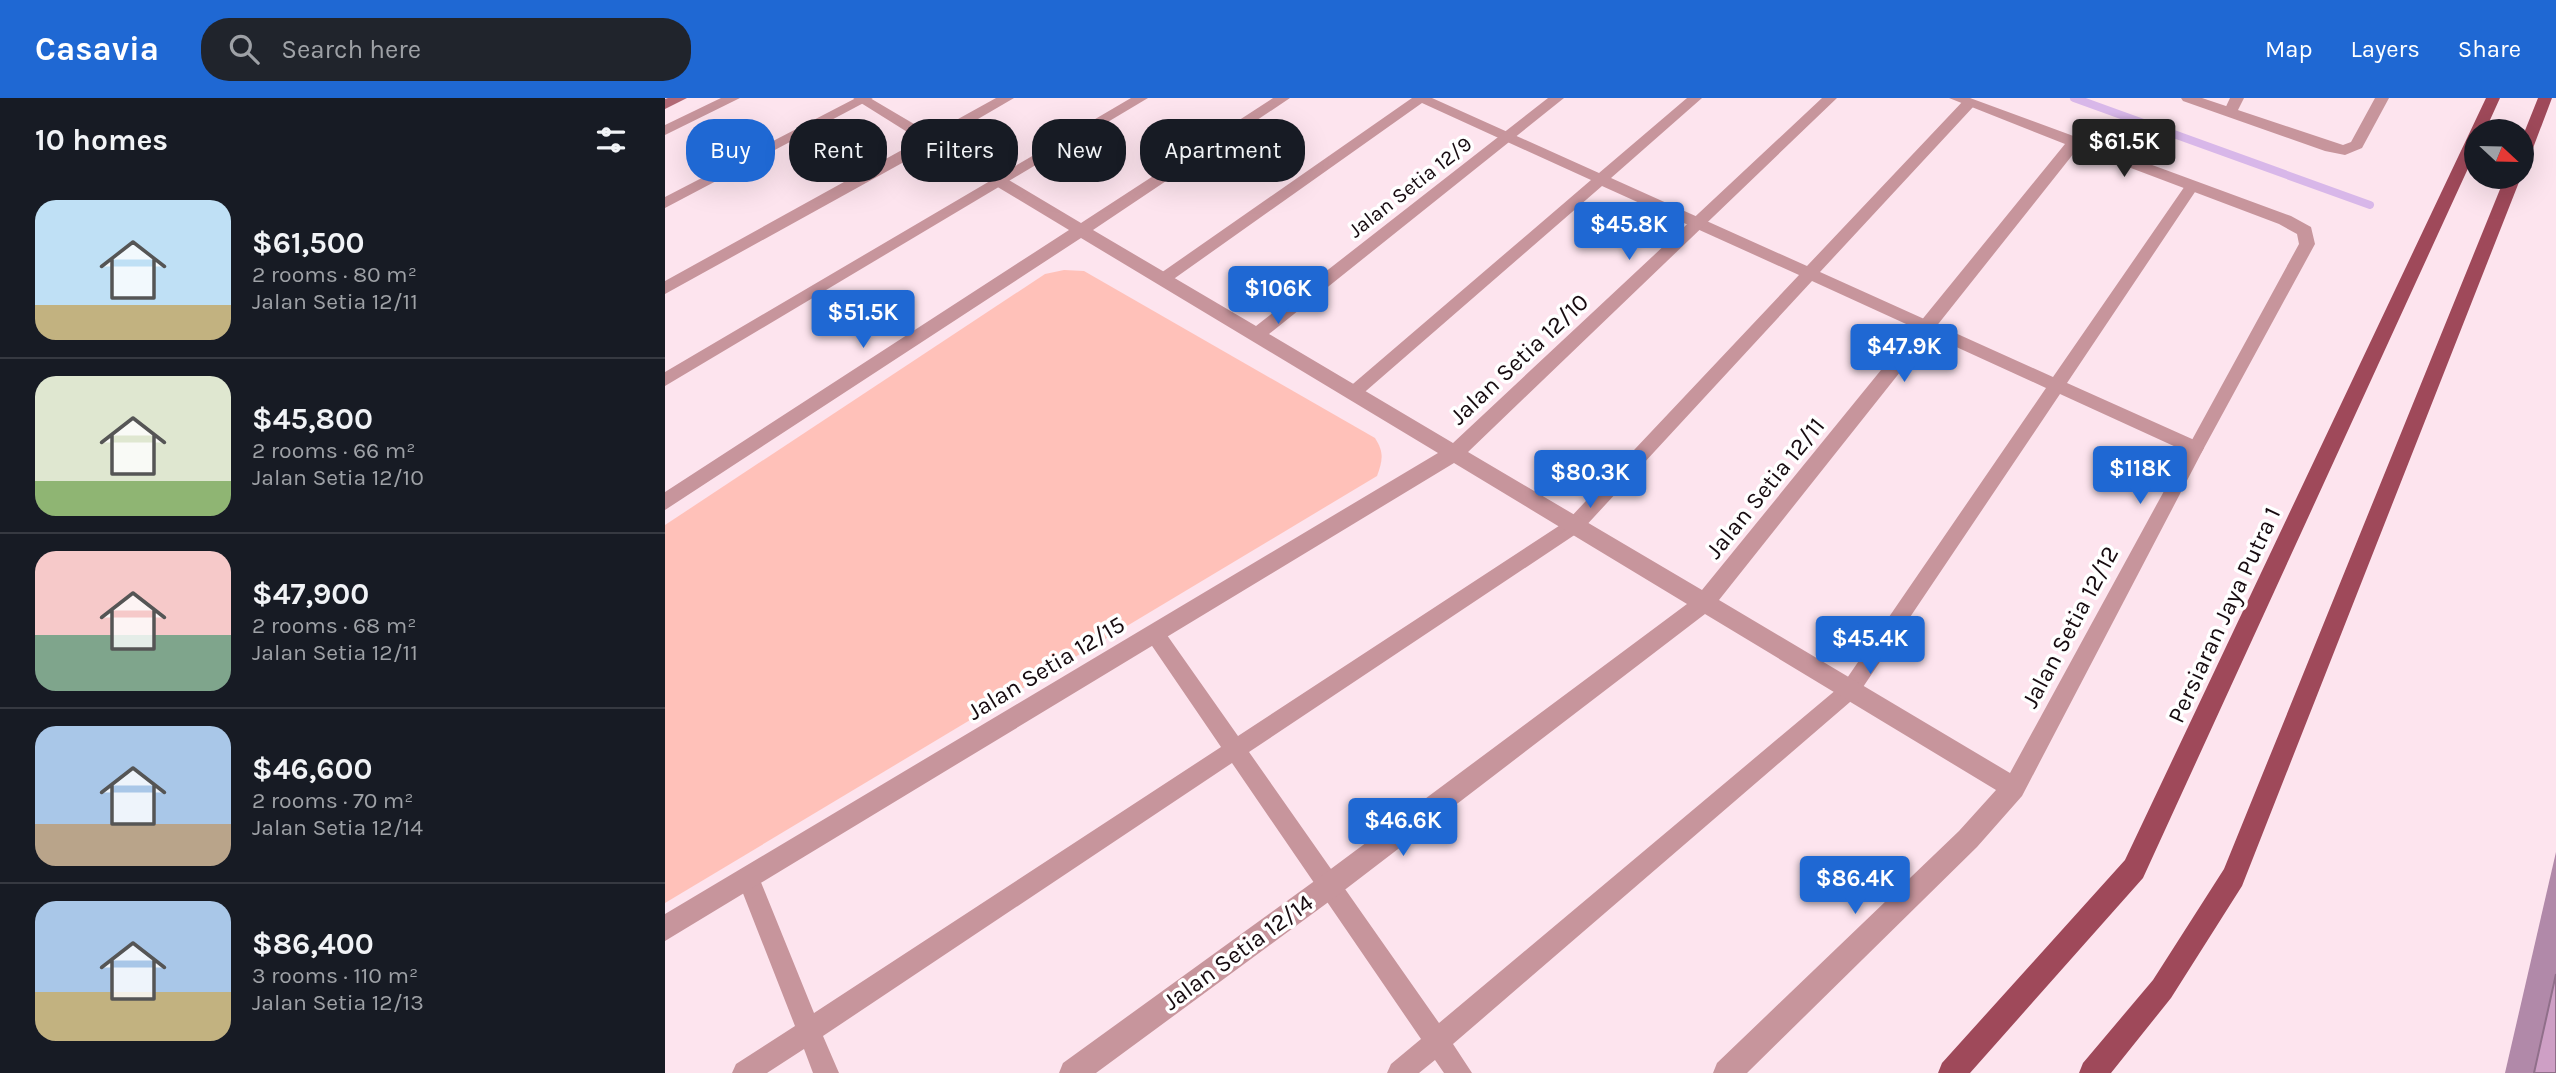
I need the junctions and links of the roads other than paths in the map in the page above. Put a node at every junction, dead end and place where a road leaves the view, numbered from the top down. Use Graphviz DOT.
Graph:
graph roads {
  1 [pos="680,98"];
  2 [pos="733,98"];
  3 [pos="1007,98"];
  4 [pos="1141,98"];
  5 [pos="1283,98"];
  6 [pos="1557,98"];
  7 [pos="1695,98"];
  8 [pos="1830,98"];
  9 [pos="2188,98"];
  10 [pos="2237,98"];
  11 [pos="2382,98"];
  12 [pos="2493,98"];
  13 [pos="2545,98"];
  14 [pos="863,99"];
  15 [pos="1963,100"];
  16 [pos="665,105"];
  17 [pos="2230,113"];
  18 [pos="970,119"];
  19 [pos="2483,119"];
  20 [pos="901,122"];
  21 [pos="2534,126"];
  22 [pos="665,131"];
  23 [pos="1508,137"];
  24 [pos="2075,142"];
  25 [pos="901,158"];
  26 [pos="2464,161"];
  27 [pos="1018,171"];
  28 [pos="1601,179"];
  29 [pos="1000,182"];
  30 [pos="2192,186"];
  31 [pos="2508,189"];
  32 [pos="665,203"];
  33 [pos="1698,223"];
  34 [pos="1082,231"];
  35 [pos="1809,273"];
  36 [pos="1163,279"];
  37 [pos="665,288"];
  38 [pos="1926,326"];
  39 [pos="1255,335"];
  40 [pos="665,380"];
  41 [pos="2057,385"];
  42 [pos="1353,393"];
  43 [pos="2195,448"];
  44 [pos="1454,453"];
  45 [pos="665,502"];
  46 [pos="1575,525"];
  47 [pos="1704,603"];
  48 [pos="1155,634"];
  49 [pos="1850,690"];
  50 [pos="1235,750"];
  51 [pos="2014,788"];
  52 [pos="748,878"];
  53 [pos="1329,886"];
  54 [pos="665,928"];
  55 [pos="809,1030"];
  56 [pos="1438,1041"];
  57 [pos="745,1073"];
  58 [pos="826,1073"];
  59 [pos="1073,1073"];
  60 [pos="1401,1073"];
  61 [pos="1459,1073"];
  62 [pos="1727,1073"];
  63 [pos="1952,1073"];
  64 [pos="2093,1073"];
  1 -- 16 [label="street"];
  2 -- 22 [label="street"];
  3 -- 18 [label="street"];
  4 -- 27 [label="lane"];
  5 -- 34 [label="street"];
  6 -- 23 [label="street, Jalan Setia 12/9"];
  7 -- 28 [label="lane"];
  8 -- 33 [label="street, Jalan Setia 12/10"];
  9 -- 17 [label="street"];
  10 -- 17 [label="lane"];
  11 -- 17 [label="street"];
  12 -- 19 [label="main road, Persiaran Jaya Putra 1"];
  13 -- 21 [label="main road"];
  14 -- 20 [label="street"];
  14 -- 32 [label="lane"];
  15 -- 24 [label="street"];
  15 -- 35 [label="lane"];
  23 -- 28 [label="lane"];
  23 -- 36 [label="lane"];
  23 -- 39 [label="street, Jalan Setia 12/9"];
  24 -- 30 [label="street"];
  24 -- 38 [label="street, Jalan Setia 12/11"];
  25 -- 37 [label="street"];
  26 -- 63 [label="main road, Persiaran Jaya Putra 1"];
  28 -- 33 [label="lane"];
  28 -- 42 [label="lane"];
  29 -- 34 [label="street"];
  29 -- 40 [label="lane"];
  30 -- 41 [label="lane"];
  30 -- 43 [label="street, Jalan Setia 12/12"];
  31 -- 64 [label="main road"];
  33 -- 35 [label="lane"];
  33 -- 44 [label="street, Jalan Setia 12/10"];
  34 -- 36 [label="street"];
  34 -- 45 [label="street"];
  35 -- 38 [label="lane"];
  35 -- 46 [label="lane"];
  36 -- 39 [label="street"];
  38 -- 41 [label="lane"];
  38 -- 47 [label="street, Jalan Setia 12/11"];
  39 -- 42 [label="street"];
  41 -- 43 [label="lane"];
  41 -- 49 [label="lane"];
  42 -- 44 [label="street"];
  43 -- 51 [label="street, Jalan Setia 12/12"];
  44 -- 46 [label="street"];
  44 -- 48 [label="street, Jalan Setia 12/15"];
  46 -- 47 [label="street"];
  46 -- 50 [label="lane"];
  47 -- 49 [label="street"];
  47 -- 53 [label="street, Jalan Setia 12/14"];
  48 -- 50 [label="lane"];
  48 -- 52 [label="street, Jalan Setia 12/15"];
  49 -- 51 [label="street"];
  49 -- 56 [label="lane"];
  50 -- 53 [label="lane"];
  50 -- 55 [label="lane"];
  51 -- 62 [label="street, Jalan Setia 12/12"];
  52 -- 54 [label="street, Jalan Setia 12/15"];
  52 -- 55 [label="lane"];
  53 -- 56 [label="lane"];
  53 -- 59 [label="street, Jalan Setia 12/14"];
  55 -- 57 [label="lane"];
  55 -- 58 [label="lane"];
  56 -- 60 [label="lane"];
  56 -- 61 [label="lane"];
}
